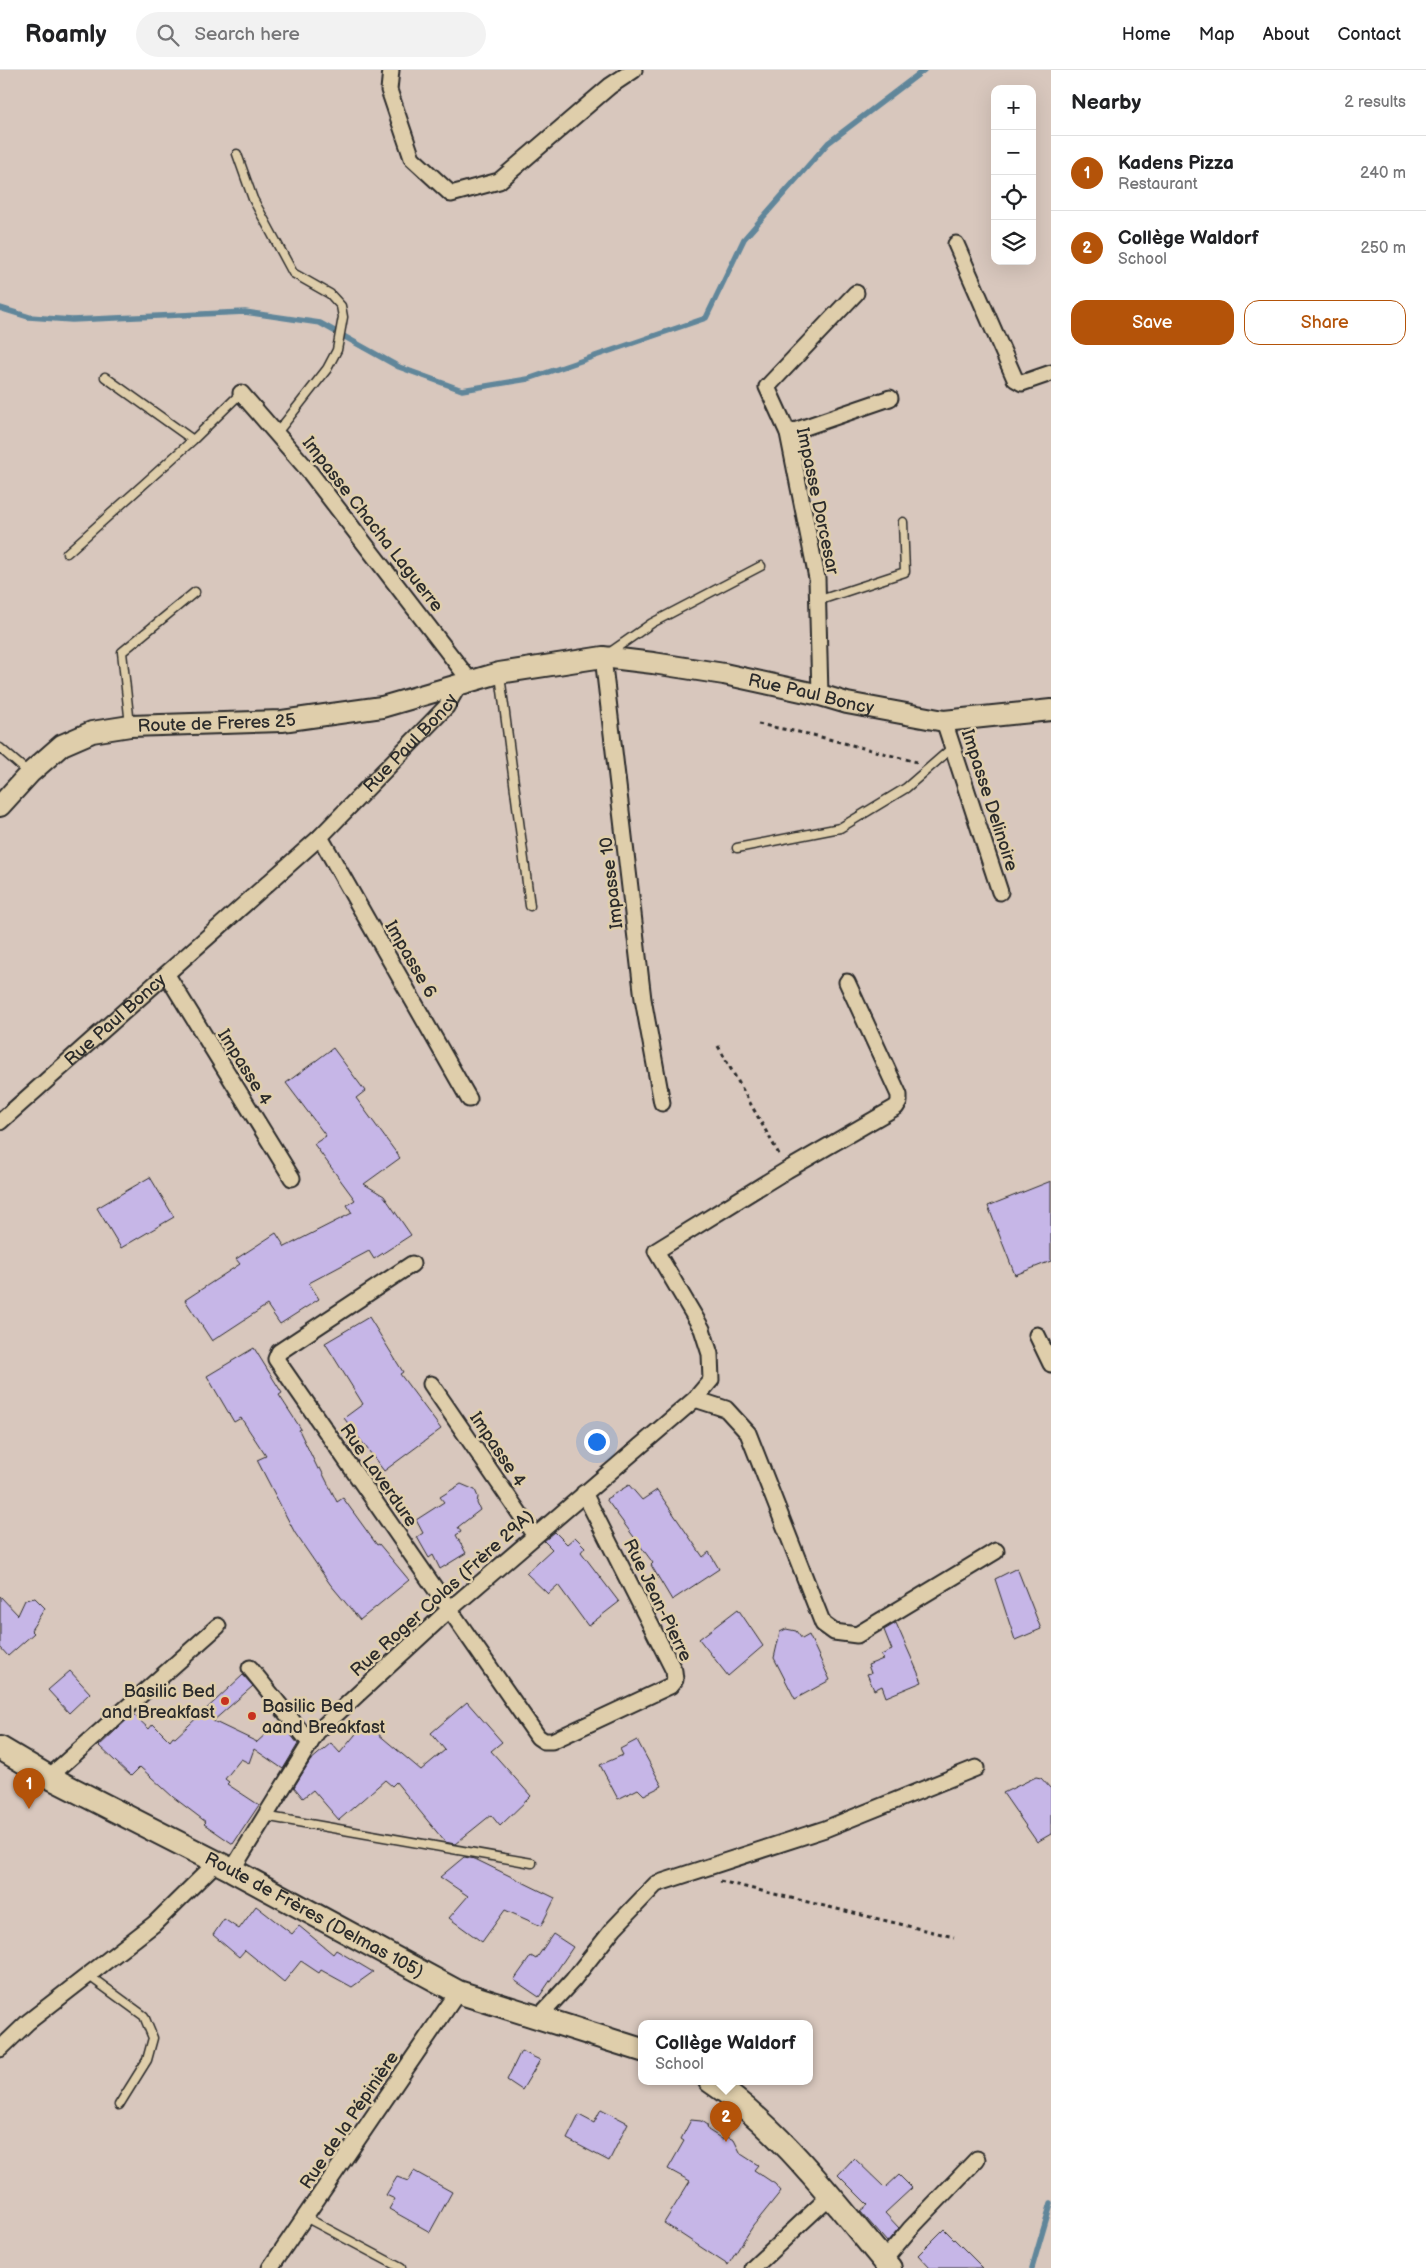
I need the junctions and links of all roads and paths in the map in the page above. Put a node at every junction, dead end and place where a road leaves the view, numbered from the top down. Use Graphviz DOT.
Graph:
graph roads {
  1 [pos="391,70"];
  2 [pos="634,70"];
  3 [pos="237,154"];
  4 [pos="956,244"];
  5 [pos="856,293"];
  6 [pos="1051,373"];
  7 [pos="104,377"];
  8 [pos="241,393"];
  9 [pos="890,398"];
  10 [pos="788,433"];
  11 [pos="276,434"];
  12 [pos="193,440"];
  13 [pos="903,522"];
  14 [pos="67,553"];
  15 [pos="761,566"];
  16 [pos="195,592"];
  17 [pos="817,601"];
  18 [pos="603,657"];
  19 [pos="500,679"];
  20 [pos="464,684"];
  21 [pos="820,695"];
  22 [pos="1051,710"];
  23 [pos="944,721"];
  24 [pos="758,724"];
  25 [pos="130,726"];
  26 [pos="953,747"];
  27 [pos="0,748"];
  28 [pos="929,768"];
  29 [pos="30,773"];
  30 [pos="0,806"];
  31 [pos="320,837"];
  32 [pos="737,848"];
  33 [pos="1000,892"];
  34 [pos="530,906"];
  35 [pos="167,975"];
  36 [pos="847,982"];
  37 [pos="718,1046"];
  38 [pos="469,1099"];
  39 [pos="662,1103"];
  40 [pos="0,1122"];
  41 [pos="787,1170"];
  42 [pos="292,1178"];
  43 [pos="412,1264"];
  44 [pos="1038,1334"];
  45 [pos="1051,1364"];
  46 [pos="431,1384"];
  47 [pos="695,1399"];
  48 [pos="584,1493"];
  49 [pos="535,1536"];
  50 [pos="996,1551"];
  51 [pos="449,1610"];
  52 [pos="218,1626"];
  53 [pos="250,1668"];
  54 [pos="552,1741"];
  55 [pos="310,1743"];
  56 [pos="0,1748"];
  57 [pos="976,1768"];
  58 [pos="49,1777"];
  59 [pos="264,1816"];
  60 [pos="532,1863"];
  61 [pos="225,1866"];
  62 [pos="687,1874"];
  63 [pos="954,1937"];
  64 [pos="88,1975"];
  65 [pos="458,1992"];
  66 [pos="538,2018"];
  67 [pos="0,2048"];
  68 [pos="638,2049"];
  69 [pos="715,2085"];
  70 [pos="118,2105"];
  71 [pos="977,2159"];
  72 [pos="830,2196"];
  73 [pos="305,2217"];
  74 [pos="887,2264"];
  75 [pos="270,2268"];
  76 [pos="401,2268"];
  77 [pos="753,2268"];
  1 -- 2 [label="street"];
  3 -- 11 [label="lane"];
  4 -- 6 [label="street"];
  5 -- 10 [label="street, Impasse Dorcesar"];
  7 -- 12 [label="lane"];
  8 -- 11 [label="street, Impasse Chacha Laguerre"];
  8 -- 12 [label="lane"];
  9 -- 10 [label="street"];
  10 -- 17 [label="street, Impasse Dorcesar"];
  11 -- 20 [label="street, Impasse Chacha Laguerre"];
  12 -- 14 [label="lane"];
  13 -- 17 [label="lane"];
  15 -- 18 [label="lane"];
  16 -- 25 [label="lane"];
  17 -- 21 [label="street, Impasse Dorcesar"];
  18 -- 19 [label="street, Rue Paul Boncy"];
  18 -- 21 [label="street, Rue Paul Boncy"];
  18 -- 39 [label="street, Impasse 10"];
  19 -- 20 [label="street, Rue Paul Boncy"];
  19 -- 34 [label="lane"];
  20 -- 25 [label="street, Route de Freres 25"];
  20 -- 31 [label="street, Rue Paul Boncy"];
  21 -- 23 [label="street, Rue Paul Boncy"];
  22 -- 23 [label="street, Rue Paul Boncy"];
  23 -- 26 [label="street, Impasse Delinoire"];
  24 -- 28 [label="path"];
  25 -- 29 [label="street, Route de Freres 25"];
  26 -- 28 [label="lane"];
  26 -- 33 [label="street, Impasse Delinoire"];
  27 -- 29 [label="lane"];
  28 -- 32 [label="lane"];
  29 -- 30 [label="street, Route de Freres 25"];
  31 -- 35 [label="street, Rue Paul Boncy"];
  31 -- 38 [label="street, Impasse 6"];
  35 -- 40 [label="street, Rue Paul Boncy"];
  35 -- 42 [label="street, Impasse 4"];
  36 -- 41 [label="street"];
  37 -- 41 [label="path"];
  41 -- 47 [label="street, Rue Roger Colas (Frère 29A)"];
  43 -- 51 [label="street, Rue Laverdure"];
  44 -- 45 [label="street"];
  46 -- 49 [label="street, Impasse 4"];
  47 -- 48 [label="street, Rue Roger Colas (Frère 29A)"];
  47 -- 50 [label="street"];
  48 -- 49 [label="street, Rue Roger Colas (Frère 29A)"];
  48 -- 54 [label="street, Rue Jean-Pierre"];
  49 -- 51 [label="street, Rue Roger Colas (Frère 29A)"];
  51 -- 54 [label="street, Rue Laverdure"];
  51 -- 55 [label="street, Rue Roger Colas (Frère 29A)"];
  52 -- 58 [label="street"];
  53 -- 55 [label="street"];
  55 -- 59 [label="street, Rue Roger Colas (Frère 29A)"];
  56 -- 58 [label="main road, Route de Frères (Delmas 105)"];
  57 -- 62 [label="street"];
  58 -- 61 [label="main road, Route de Frères (Delmas 105)"];
  59 -- 60 [label="lane"];
  59 -- 61 [label="street, Rue Roger Colas (Frère 29A)"];
  61 -- 64 [label="street, Rue Roger Colas (Frère 29A)"];
  61 -- 65 [label="main road, Route de Frères (Delmas 105)"];
  62 -- 63 [label="path"];
  62 -- 66 [label="street"];
  64 -- 67 [label="street, Rue Roger Colas (Frère 29A)"];
  64 -- 70 [label="lane"];
  65 -- 66 [label="main road, Route de Frères (Delmas 105)"];
  65 -- 73 [label="street, Rue de la Pépinière"];
  66 -- 68 [label="main road, Route de Frères (Delmas 105)"];
  69 -- 72 [label="main road"];
  71 -- 74 [label="street"];
  72 -- 74 [label="main road"];
  72 -- 77 [label="street"];
  73 -- 75 [label="street, Rue de la Pépinière"];
  73 -- 76 [label="lane"];
}
